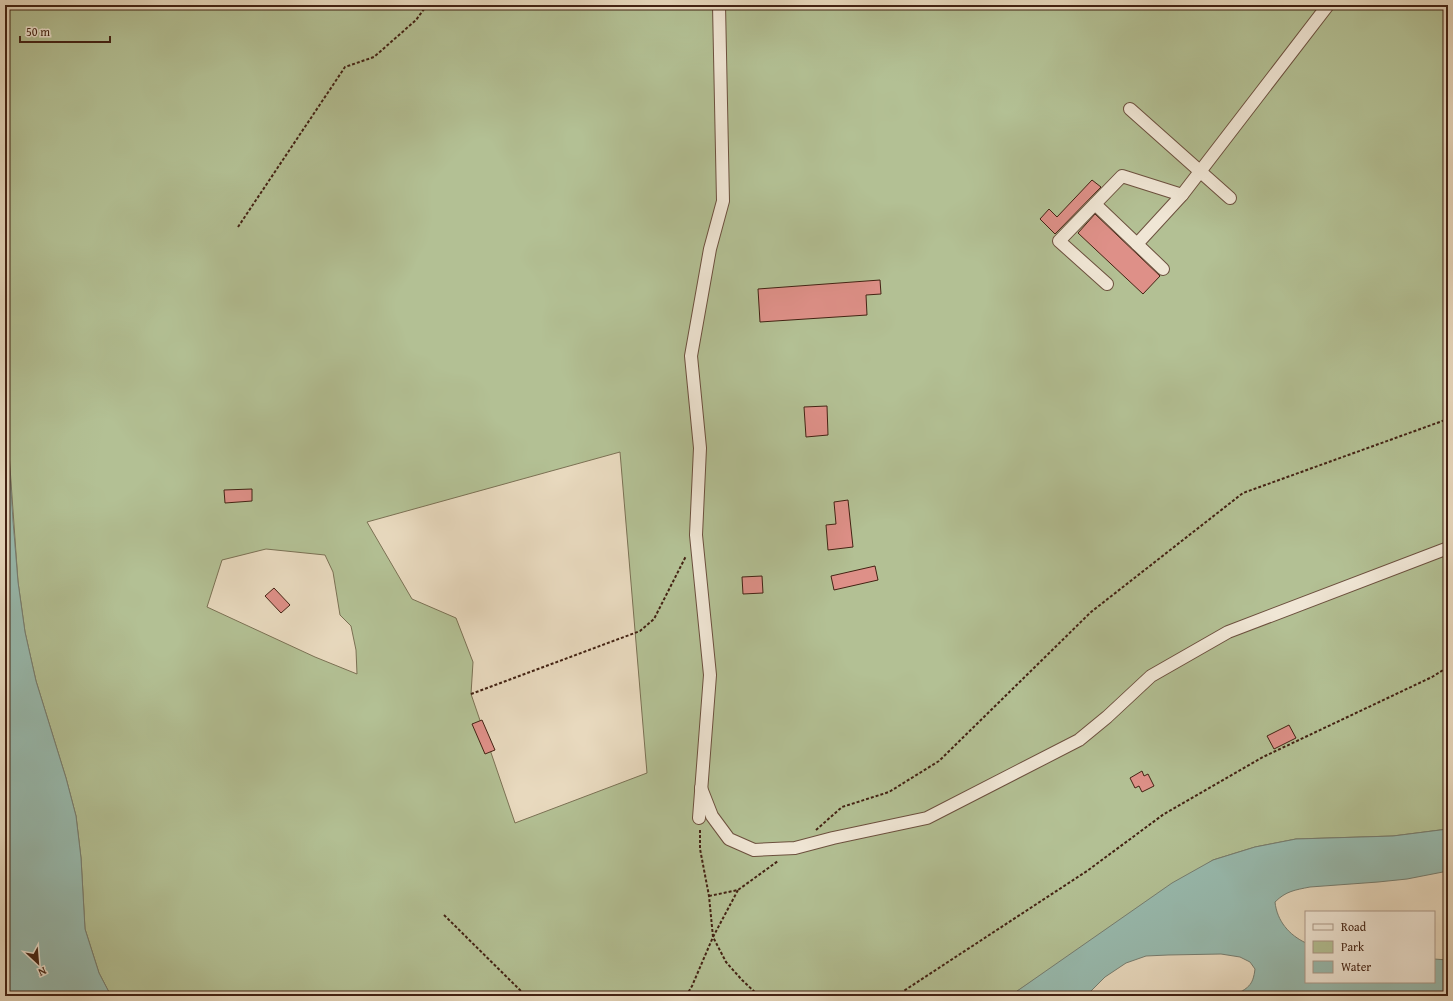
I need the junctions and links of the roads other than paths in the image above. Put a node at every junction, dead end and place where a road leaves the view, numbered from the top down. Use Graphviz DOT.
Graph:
graph roads {
  1 [pos="719,5"];
  2 [pos="1328,5"];
  3 [pos="1130,109"];
  4 [pos="1200,172"];
  5 [pos="1182,196"];
  6 [pos="1230,198"];
  7 [pos="1094,204"];
  8 [pos="1137,244"];
  9 [pos="1163,269"];
  10 [pos="1107,284"];
  11 [pos="1448,548"];
  12 [pos="701,788"];
  13 [pos="699,818"];
  1 -- 12 [label="street"];
  2 -- 4 [label="street"];
  3 -- 4 [label="street"];
  4 -- 5 [label="street"];
  4 -- 6 [label="street"];
  5 -- 7 [label="street"];
  5 -- 8 [label="street"];
  7 -- 8 [label="street"];
  7 -- 10 [label="street"];
  8 -- 9 [label="street"];
  11 -- 12 [label="street"];
  12 -- 13 [label="street"];
}
